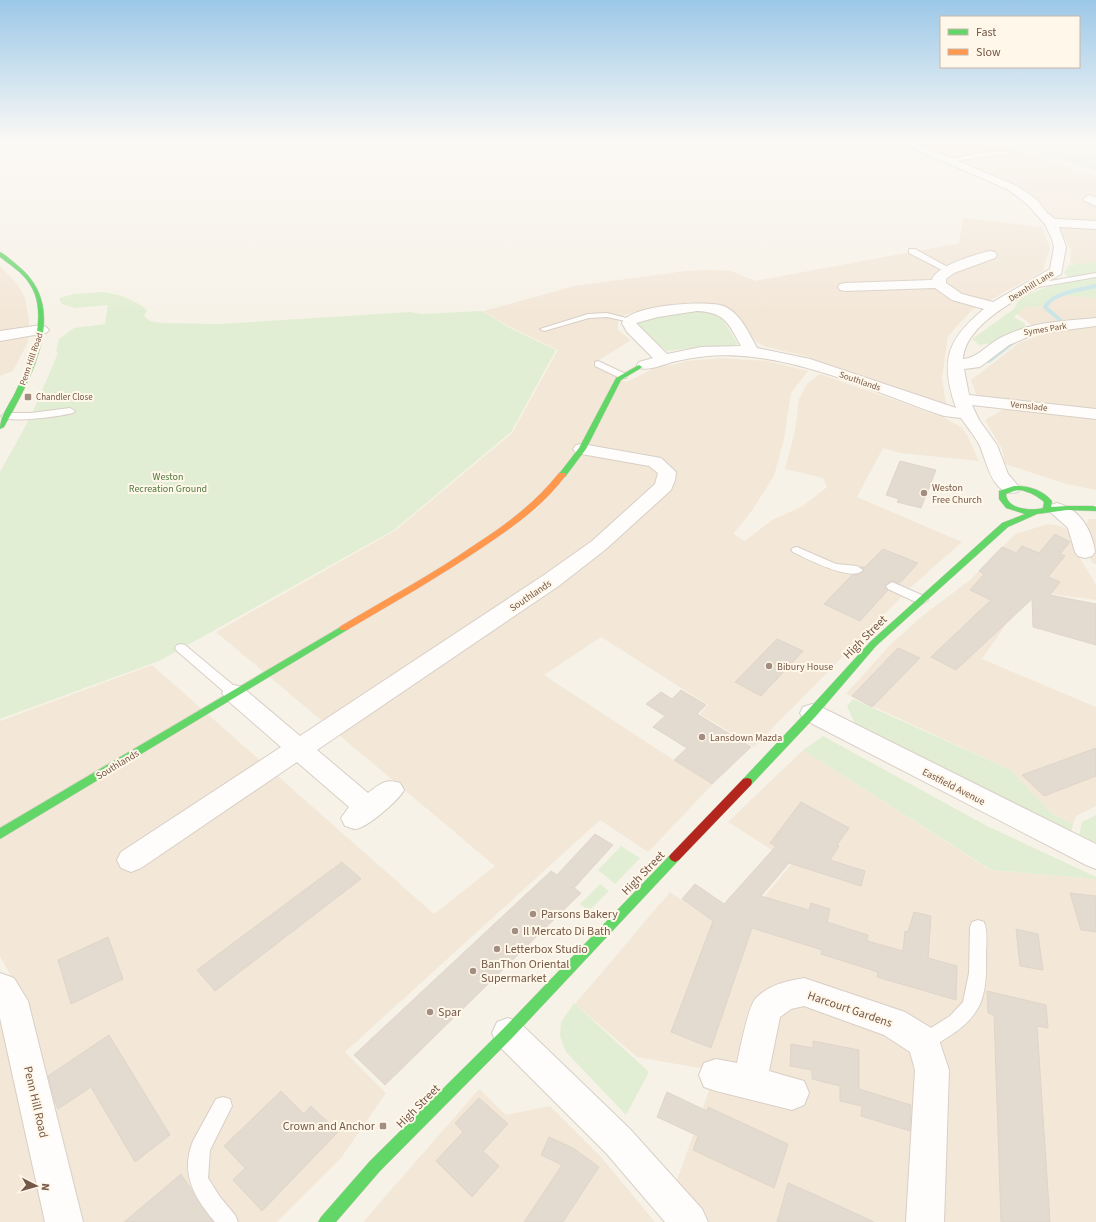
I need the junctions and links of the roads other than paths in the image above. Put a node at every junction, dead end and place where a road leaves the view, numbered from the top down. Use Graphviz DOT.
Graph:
graph roads {
  1 [pos="1028,199"];
  2 [pos="1052,223"];
  3 [pos="1096,224"];
  4 [pos="912,251"];
  5 [pos="0,254"];
  6 [pos="964,255"];
  7 [pos="949,270"];
  8 [pos="1096,275"];
  9 [pos="939,284"];
  10 [pos="1033,286"];
  11 [pos="854,289"];
  12 [pos="995,307"];
  13 [pos="630,320"];
  14 [pos="1096,322"];
  15 [pos="544,329"];
  16 [pos="41,330"];
  17 [pos="0,336"];
  18 [pos="751,351"];
  19 [pos="663,358"];
  20 [pos="598,364"];
  21 [pos="956,364"];
  22 [pos="642,366"];
  23 [pos="623,376"];
  24 [pos="964,406"];
  25 [pos="70,411"];
  26 [pos="1096,414"];
  27 [pos="6,416"];
  28 [pos="0,427"];
  29 [pos="582,449"];
  30 [pos="1006,493"];
  31 [pos="1039,493"];
  32 [pos="1096,502"];
  33 [pos="1051,505"];
  34 [pos="1096,509"];
  35 [pos="996,511"];
  36 [pos="988,528"];
  37 [pos="983,546"];
  38 [pos="797,550"];
  39 [pos="1085,552"];
  40 [pos="857,570"];
  41 [pos="892,586"];
  42 [pos="922,600"];
  43 [pos="182,648"];
  44 [pos="234,693"];
  45 [pos="812,713"];
  46 [pos="299,748"];
  47 [pos="391,790"];
  48 [pos="0,834"];
  49 [pos="1096,857"];
  50 [pos="131,860"];
  51 [pos="978,927"];
  52 [pos="0,987"];
  53 [pos="508,1033"];
  54 [pos="924,1042"];
  55 [pos="716,1075"];
  56 [pos="749,1083"];
  57 [pos="792,1093"];
  58 [pos="223,1106"];
  59 [pos="64,1222"];
  60 [pos="228,1222"];
  61 [pos="326,1222"];
  62 [pos="689,1222"];
  63 [pos="925,1222"];
  1 -- 2 [label="street, Deanhill Lane"];
  2 -- 3 [label="street"];
  2 -- 10 [label="street, Deanhill Lane"];
  4 -- 7 [label="lane"];
  5 -- 16 [label="street, Penn Hill Road"];
  6 -- 7 [label="street"];
  7 -- 9 [label="street"];
  8 -- 10 [label="lane"];
  9 -- 11 [label="street"];
  9 -- 12 [label="street"];
  10 -- 12 [label="street, Deanhill Lane"];
  12 -- 21 [label="street, Deanhill Lane"];
  13 -- 15 [label="lane"];
  13 -- 18 [label="street"];
  13 -- 19 [label="street"];
  14 -- 21 [label="street, Symes Park"];
  16 -- 17 [label="street"];
  16 -- 27 [label="street, Penn Hill Road"];
  18 -- 19 [label="street, Southlands"];
  18 -- 24 [label="street, Southlands"];
  19 -- 22 [label="street, Southlands"];
  20 -- 23 [label="lane"];
  21 -- 24 [label="street, Deanhill Lane"];
  22 -- 23 [label="street, Southlands"];
  23 -- 29 [label="street, Southlands"];
  24 -- 26 [label="street, Vernslade"];
  24 -- 30 [label="street, Deanhill Lane"];
  25 -- 27 [label="lane"];
  27 -- 28 [label="street, Penn Hill Road"];
  29 -- 44 [label="street, Southlands"];
  29 -- 46 [label="street, Southlands"];
  30 -- 31 [label="street"];
  30 -- 33 [label="street"];
  30 -- 35 [label="street"];
  31 -- 33 [label="street"];
  31 -- 33 [label="street"];
  32 -- 33 [label="street"];
  33 -- 34 [label="street"];
  33 -- 37 [label="street, High Street"];
  33 -- 39 [label="street"];
  36 -- 37 [label="street"];
  37 -- 42 [label="street, High Street"];
  38 -- 40 [label="lane"];
  41 -- 42 [label="lane"];
  42 -- 45 [label="street, High Street"];
  43 -- 44 [label="lane"];
  44 -- 46 [label="street"];
  44 -- 48 [label="street, Southlands"];
  45 -- 49 [label="street, Eastfield Avenue"];
  45 -- 53 [label="street, High Street"];
  46 -- 47 [label="street"];
  46 -- 50 [label="street, Southlands"];
  51 -- 54 [label="lane"];
  52 -- 59 [label="street, Penn Hill Road"];
  53 -- 61 [label="street, High Street"];
  53 -- 62 [label="street"];
  54 -- 56 [label="street, Harcourt Gardens"];
  54 -- 63 [label="street"];
  55 -- 56 [label="street"];
  56 -- 57 [label="street"];
  58 -- 60 [label="lane"];
}
